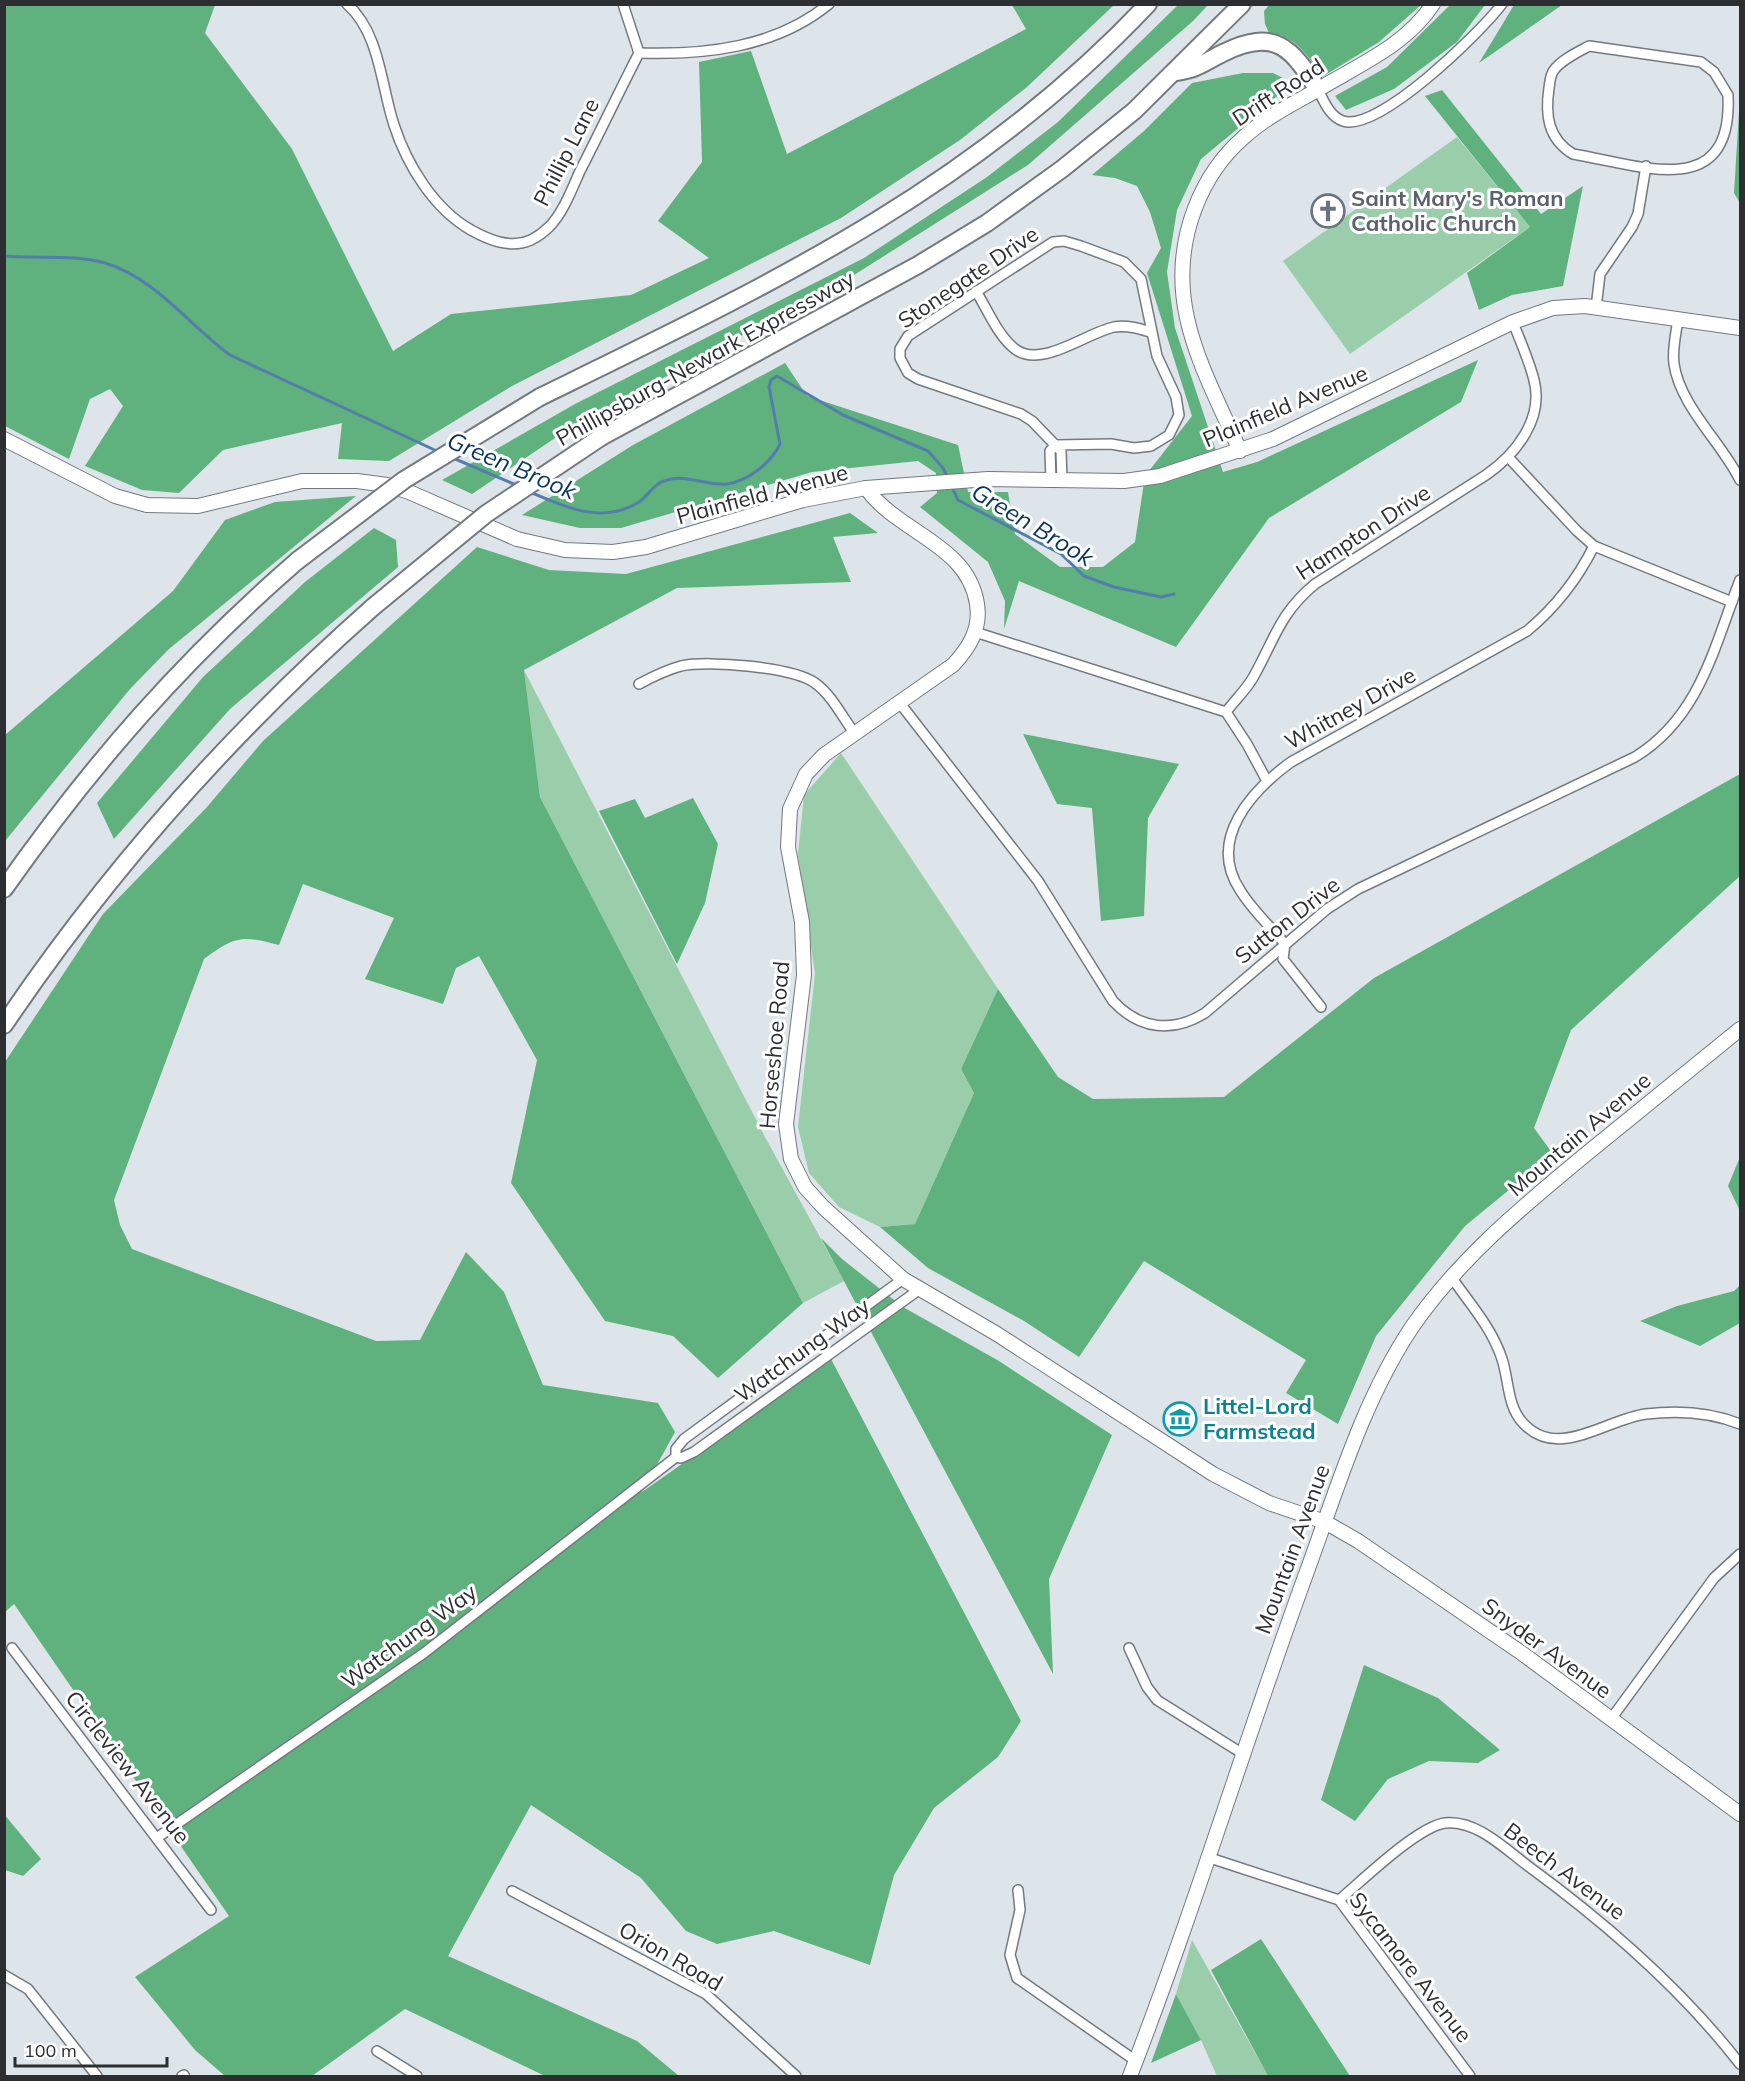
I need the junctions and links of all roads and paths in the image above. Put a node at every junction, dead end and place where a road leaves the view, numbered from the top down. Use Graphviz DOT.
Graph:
graph roads {
  1 [pos="347,4"];
  2 [pos="623,4"];
  3 [pos="829,4"];
  4 [pos="1148,4"];
  5 [pos="1242,4"];
  6 [pos="1433,4"];
  7 [pos="1502,4"];
  8 [pos="639,53"];
  9 [pos="1176,72"];
  10 [pos="1318,90"];
  11 [pos="1646,166"];
  12 [pos="976,291"];
  13 [pos="1596,308"];
  14 [pos="1678,319"];
  15 [pos="1513,322"];
  16 [pos="1740,328"];
  17 [pos="1150,332"];
  18 [pos="4,439"];
  19 [pos="1056,445"];
  20 [pos="1240,451"];
  21 [pos="1509,458"];
  22 [pos="1740,480"];
  23 [pos="1056,481"];
  24 [pos="866,489"];
  25 [pos="1594,546"];
  26 [pos="1740,580"];
  27 [pos="1732,602"];
  28 [pos="975,632"];
  29 [pos="639,684"];
  30 [pos="899,702"];
  31 [pos="1226,712"];
  32 [pos="855,734"];
  33 [pos="1267,781"];
  34 [pos="4,889"];
  35 [pos="1285,944"];
  36 [pos="1321,1007"];
  37 [pos="4,1025"];
  38 [pos="1740,1029"];
  39 [pos="1452,1278"];
  40 [pos="903,1279"];
  41 [pos="920,1289"];
  42 [pos="1740,1424"];
  43 [pos="676,1456"];
  44 [pos="1325,1522"];
  45 [pos="1740,1554"];
  46 [pos="12,1648"];
  47 [pos="1128,1648"];
  48 [pos="1611,1719"];
  49 [pos="1243,1754"];
  50 [pos="1740,1814"];
  51 [pos="158,1837"];
  52 [pos="1210,1858"];
  53 [pos="1018,1890"];
  54 [pos="512,1891"];
  55 [pos="1339,1900"];
  56 [pos="211,1910"];
  57 [pos="4,1975"];
  58 [pos="377,2051"];
  59 [pos="1136,2061"];
  60 [pos="1740,2064"];
  61 [pos="97,2076"];
  62 [pos="417,2076"];
  63 [pos="796,2076"];
  64 [pos="1130,2076"];
  65 [pos="1470,2076"];
  1 -- 8 [label="street, Phillip Lane"];
  2 -- 8 [label="street"];
  3 -- 8 [label="street"];
  4 -- 34 [label="highway, Phillipsburg-Newark Expressway, bridge"];
  5 -- 9 [label="highway, Phillipsburg-Newark Expressway"];
  6 -- 10 [label="main road, Drift Road"];
  7 -- 10 [label="street"];
  9 -- 10 [label="highway"];
  9 -- 37 [label="highway, Phillipsburg-Newark Expressway, bridge"];
  10 -- 20 [label="main road, Drift Road"];
  11 -- 11 [label="street"];
  11 -- 13 [label="street"];
  12 -- 17 [label="street"];
  12 -- 17 [label="street, Stonegate Drive"];
  12 -- 19 [label="street, Stonegate Drive"];
  13 -- 14 [label="main road, Plainfield Avenue"];
  13 -- 15 [label="main road, Plainfield Avenue"];
  14 -- 16 [label="main road, Plainfield Avenue"];
  14 -- 22 [label="street"];
  15 -- 20 [label="main road, Plainfield Avenue"];
  15 -- 21 [label="street, Hampton Drive"];
  17 -- 19 [label="street, Stonegate Drive"];
  18 -- 24 [label="main road, Plainfield Avenue"];
  19 -- 23 [label="street"];
  20 -- 23 [label="main road, Plainfield Avenue"];
  21 -- 25 [label="street"];
  21 -- 31 [label="street, Hampton Drive"];
  23 -- 24 [label="main road, Plainfield Avenue"];
  24 -- 28 [label="main road, Horseshoe Road"];
  25 -- 27 [label="street"];
  25 -- 33 [label="street, Whitney Drive"];
  26 -- 27 [label="street, Sutton Drive"];
  27 -- 35 [label="street, Sutton Drive"];
  28 -- 30 [label="main road, Horseshoe Road"];
  28 -- 31 [label="street"];
  29 -- 32 [label="street"];
  30 -- 32 [label="main road, Horseshoe Road"];
  30 -- 35 [label="street, Sutton Drive"];
  31 -- 33 [label="street"];
  32 -- 40 [label="main road, Horseshoe Road"];
  33 -- 35 [label="street, Whitney Drive"];
  35 -- 36 [label="street"];
  38 -- 39 [label="main road, Mountain Avenue"];
  39 -- 42 [label="street"];
  39 -- 44 [label="main road, Mountain Avenue"];
  40 -- 41 [label="main road, Horseshoe Road"];
  40 -- 43 [label="street, Watchung Way"];
  41 -- 43 [label="street, Watchung Way"];
  41 -- 44 [label="main road, Horseshoe Road"];
  43 -- 51 [label="street, Watchung Way"];
  44 -- 48 [label="main road, Snyder Avenue"];
  44 -- 49 [label="main road, Mountain Avenue"];
  45 -- 48 [label="street"];
  46 -- 51 [label="street, Circleview Avenue"];
  47 -- 49 [label="street"];
  48 -- 50 [label="main road, Snyder Avenue"];
  49 -- 52 [label="main road, Mountain Avenue"];
  51 -- 56 [label="street, Circleview Avenue"];
  52 -- 55 [label="street, Sycamore Avenue"];
  52 -- 59 [label="main road, Mountain Avenue"];
  53 -- 59 [label="street"];
  54 -- 63 [label="street, Orion Road"];
  55 -- 60 [label="street, Beech Avenue"];
  55 -- 65 [label="street, Sycamore Avenue"];
  57 -- 61 [label="street"];
  58 -- 62 [label="street"];
  59 -- 64 [label="main road, Mountain Avenue"];
}
